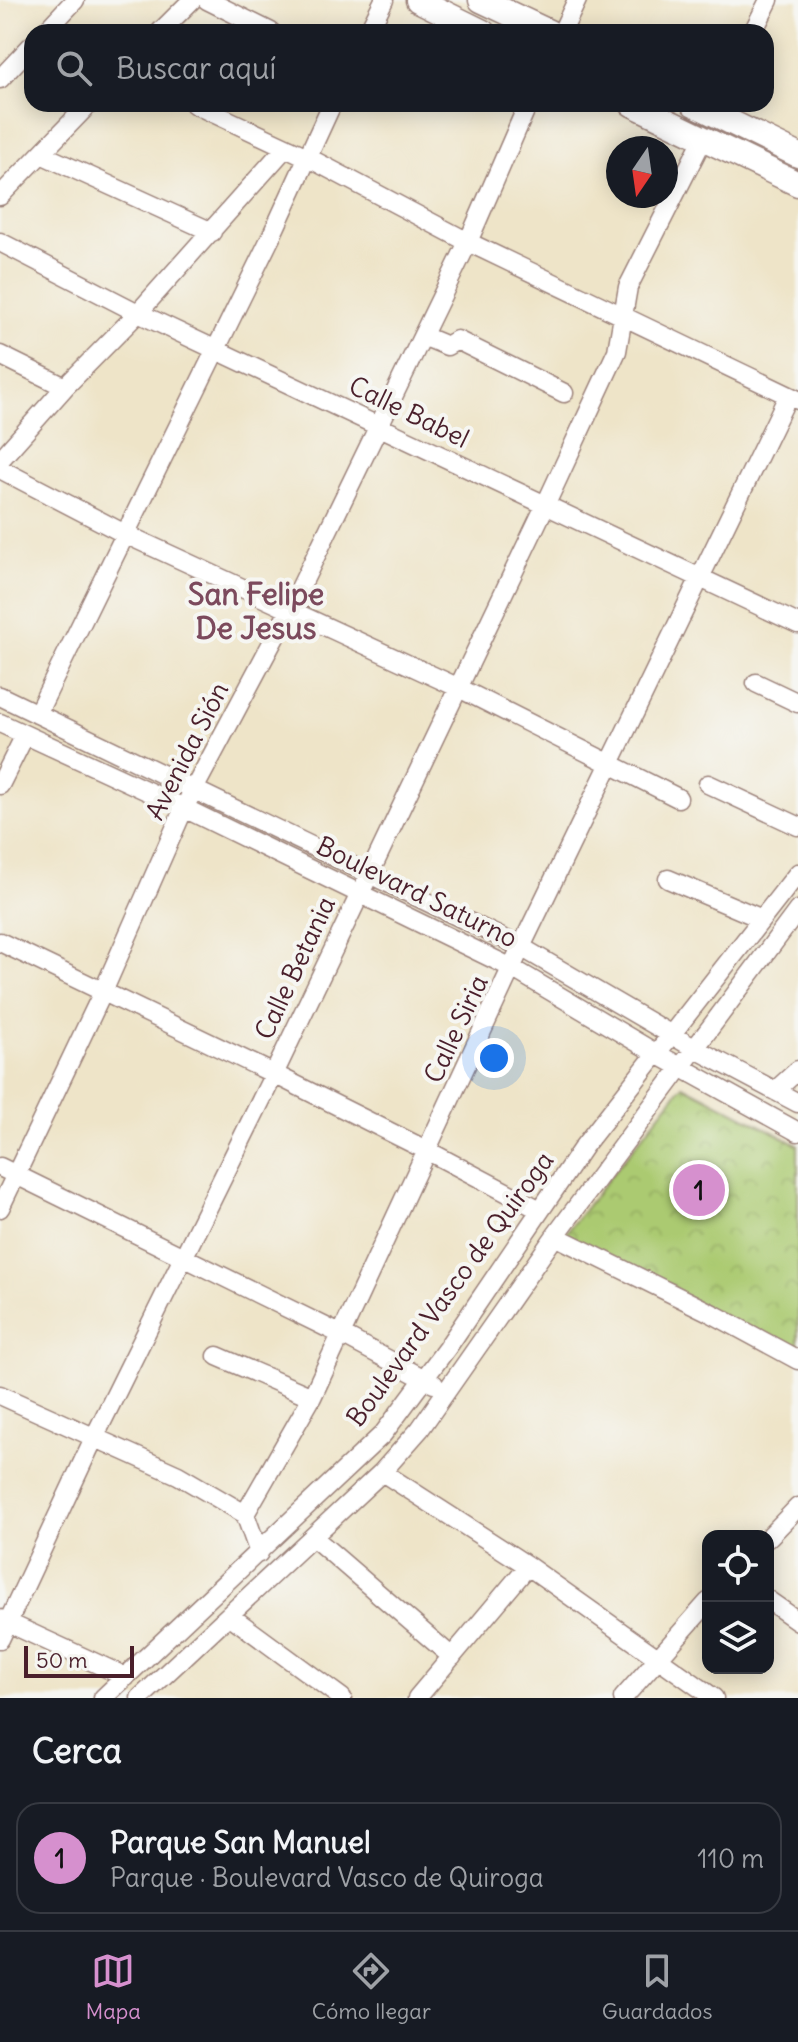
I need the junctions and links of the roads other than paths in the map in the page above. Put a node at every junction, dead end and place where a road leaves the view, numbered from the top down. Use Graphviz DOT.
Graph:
graph roads {
  1 [pos="75,0"];
  2 [pos="192,0"];
  3 [pos="207,0"];
  4 [pos="384,0"];
  5 [pos="418,0"];
  6 [pos="481,0"];
  7 [pos="577,0"];
  8 [pos="769,0"];
  9 [pos="52,24"];
  10 [pos="168,24"];
  11 [pos="255,24"];
  12 [pos="372,24"];
  13 [pos="467,24"];
  14 [pos="532,24"];
  15 [pos="566,24"];
  16 [pos="757,24"];
  17 [pos="24,53"];
  18 [pos="1,76"];
  19 [pos="81,112"];
  20 [pos="211,112"];
  21 [pos="328,112"];
  22 [pos="525,112"];
  23 [pos="648,112"];
  24 [pos="718,112"];
  25 [pos="703,139"];
  26 [pos="286,147"];
  27 [pos="41,154"];
  28 [pos="798,155"];
  29 [pos="307,157"];
  30 [pos="798,184"];
  31 [pos="0,196"];
  32 [pos="212,232"];
  33 [pos="0,242"];
  34 [pos="468,242"];
  35 [pos="138,313"];
  36 [pos="624,316"];
  37 [pos="423,336"];
  38 [pos="216,348"];
  39 [pos="0,355"];
  40 [pos="65,387"];
  41 [pos="564,393"];
  42 [pos="793,398"];
  43 [pos="379,426"];
  44 [pos="0,460"];
  45 [pos="0,469"];
  46 [pos="545,506"];
  47 [pos="125,534"];
  48 [pos="700,580"];
  49 [pos="290,609"];
  50 [pos="798,624"];
  51 [pos="756,683"];
  52 [pos="457,687"];
  53 [pos="0,696"];
  54 [pos="798,703"];
  55 [pos="37,714"];
  56 [pos="0,723"];
  57 [pos="25,735"];
  58 [pos="610,764"];
  59 [pos="708,784"];
  60 [pos="0,785"];
  61 [pos="194,790"];
  62 [pos="678,798"];
  63 [pos="184,808"];
  64 [pos="798,826"];
  65 [pos="371,873"];
  66 [pos="798,873"];
  67 [pos="668,879"];
  68 [pos="360,893"];
  69 [pos="798,910"];
  70 [pos="762,919"];
  71 [pos="0,942"];
  72 [pos="521,947"];
  73 [pos="512,968"];
  74 [pos="102,994"];
  75 [pos="673,1034"];
  76 [pos="694,1048"];
  77 [pos="657,1054"];
  78 [pos="680,1066"];
  79 [pos="798,1070"];
  80 [pos="274,1074"];
  81 [pos="775,1091"];
  82 [pos="798,1103"];
  83 [pos="798,1132"];
  84 [pos="428,1151"];
  85 [pos="8,1171"];
  86 [pos="0,1208"];
  87 [pos="540,1210"];
  88 [pos="555,1236"];
  89 [pos="183,1257"];
  90 [pos="342,1335"];
  91 [pos="217,1356"];
  92 [pos="798,1360"];
  93 [pos="425,1378"];
  94 [pos="447,1391"];
  95 [pos="0,1395"];
  96 [pos="312,1397"];
  97 [pos="94,1438"];
  98 [pos="382,1472"];
  99 [pos="798,1507"];
  100 [pos="245,1514"];
  101 [pos="774,1532"];
  102 [pos="313,1537"];
  103 [pos="259,1553"];
  104 [pos="528,1566"];
  105 [pos="771,1602"];
  106 [pos="702,1608"];
  107 [pos="229,1615"];
  108 [pos="798,1621"];
  109 [pos="3,1627"];
  110 [pos="452,1657"];
  111 [pos="656,1658"];
  112 [pos="126,1677"];
  113 [pos="151,1695"];
  114 [pos="103,1698"];
  115 [pos="342,1698"];
  116 [pos="417,1698"];
  117 [pos="623,1698"];
  118 [pos="714,1698"];
  1 -- 9 [label="street"];
  2 -- 10 [label="street"];
  3 -- 11 [label="street"];
  4 -- 12 [label="street"];
  5 -- 13 [label="main road"];
  6 -- 14 [label="main road"];
  7 -- 15 [label="street"];
  8 -- 16 [label="street"];
  17 -- 18 [label="street"];
  19 -- 27 [label="street"];
  20 -- 26 [label="street"];
  21 -- 29 [label="street"];
  22 -- 34 [label="street, Avenida Sión"];
  23 -- 25 [label="main road"];
  24 -- 28 [label="main road"];
  25 -- 30 [label="main road"];
  25 -- 36 [label="street, Calle Betania"];
  26 -- 29 [label="street"];
  26 -- 32 [label="street"];
  27 -- 31 [label="street"];
  27 -- 32 [label="street"];
  29 -- 34 [label="street"];
  29 -- 38 [label="street"];
  32 -- 35 [label="street"];
  33 -- 35 [label="street, Calle Babel"];
  34 -- 36 [label="street"];
  34 -- 37 [label="street, Avenida Sión"];
  35 -- 38 [label="street, Calle Babel"];
  35 -- 40 [label="street"];
  36 -- 42 [label="street"];
  36 -- 46 [label="street, Calle Betania"];
  37 -- 41 [label="street"];
  37 -- 43 [label="street, Avenida Sión"];
  38 -- 43 [label="street, Calle Babel"];
  38 -- 47 [label="street"];
  39 -- 40 [label="street"];
  40 -- 44 [label="street"];
  42 -- 48 [label="street, Calle Siria"];
  43 -- 46 [label="street, Calle Babel"];
  43 -- 49 [label="street, Avenida Sión"];
  45 -- 47 [label="street"];
  46 -- 48 [label="street, Calle Babel"];
  46 -- 52 [label="street, Calle Betania"];
  47 -- 49 [label="street"];
  47 -- 55 [label="street"];
  48 -- 50 [label="street, Calle Babel"];
  48 -- 58 [label="street, Calle Siria"];
  49 -- 52 [label="street"];
  49 -- 61 [label="street, Avenida Sión"];
  51 -- 54 [label="street"];
  52 -- 58 [label="street"];
  52 -- 65 [label="street, Calle Betania"];
  53 -- 55 [label="street, Boulevard Saturno"];
  55 -- 61 [label="street, Boulevard Saturno"];
  56 -- 57 [label="street, Boulevard Saturno"];
  57 -- 60 [label="street"];
  57 -- 63 [label="street, Boulevard Saturno"];
  58 -- 62 [label="street"];
  58 -- 72 [label="street, Calle Siria"];
  59 -- 64 [label="street"];
  61 -- 63 [label="street, Avenida Sión"];
  61 -- 65 [label="street, Boulevard Saturno"];
  63 -- 68 [label="street, Boulevard Saturno"];
  63 -- 74 [label="street, Avenida Sión"];
  65 -- 68 [label="street, Calle Betania"];
  65 -- 72 [label="street, Boulevard Saturno"];
  66 -- 70 [label="street, Boulevard Vasco de Quiroga"];
  67 -- 70 [label="street"];
  68 -- 73 [label="street, Boulevard Saturno"];
  68 -- 80 [label="street, Calle Betania"];
  69 -- 76 [label="street, Boulevard Vasco de Quiroga"];
  70 -- 75 [label="street, Boulevard Vasco de Quiroga"];
  71 -- 74 [label="street"];
  72 -- 73 [label="street, Calle Siria"];
  72 -- 75 [label="street, Boulevard Saturno"];
  73 -- 77 [label="street, Boulevard Saturno"];
  73 -- 84 [label="street, Calle Siria"];
  74 -- 80 [label="street"];
  74 -- 85 [label="street, Avenida Sión"];
  75 -- 76 [label="street, Boulevard Saturno"];
  75 -- 77 [label="street, Boulevard Vasco de Quiroga"];
  76 -- 78 [label="street, Boulevard Vasco de Quiroga"];
  76 -- 81 [label="street, Boulevard Saturno"];
  77 -- 78 [label="street, Boulevard Saturno"];
  77 -- 87 [label="street, Boulevard Vasco de Quiroga"];
  78 -- 83 [label="street, Boulevard Saturno"];
  78 -- 88 [label="street, Boulevard Vasco de Quiroga"];
  79 -- 81 [label="street"];
  80 -- 84 [label="street"];
  80 -- 89 [label="street, Calle Betania"];
  81 -- 82 [label="street, Boulevard Saturno"];
  84 -- 87 [label="street"];
  84 -- 90 [label="street, Calle Siria"];
  85 -- 86 [label="street, Avenida Sión"];
  85 -- 89 [label="street"];
  87 -- 93 [label="street, Boulevard Vasco de Quiroga"];
  88 -- 92 [label="street"];
  88 -- 94 [label="street, Boulevard Vasco de Quiroga"];
  89 -- 90 [label="street"];
  89 -- 97 [label="street, Calle Betania"];
  90 -- 93 [label="street"];
  90 -- 96 [label="street, Calle Siria"];
  91 -- 96 [label="street"];
  93 -- 94 [label="street"];
  93 -- 103 [label="street, Boulevard Vasco de Quiroga"];
  94 -- 98 [label="street, Boulevard Vasco de Quiroga"];
  95 -- 97 [label="street"];
  96 -- 100 [label="street, Calle Siria"];
  97 -- 100 [label="street"];
  97 -- 109 [label="street, Calle Betania"];
  98 -- 102 [label="street, Boulevard Vasco de Quiroga"];
  98 -- 104 [label="street"];
  99 -- 101 [label="street"];
  100 -- 103 [label="street"];
  102 -- 107 [label="street, Boulevard Vasco de Quiroga"];
  102 -- 110 [label="street"];
  103 -- 112 [label="street, Boulevard Vasco de Quiroga"];
  104 -- 110 [label="street"];
  104 -- 111 [label="street"];
  105 -- 108 [label="street"];
  106 -- 111 [label="street"];
  107 -- 113 [label="street, Boulevard Vasco de Quiroga"];
  107 -- 115 [label="street"];
  109 -- 112 [label="street"];
  110 -- 116 [label="street"];
  111 -- 117 [label="street"];
  111 -- 118 [label="street"];
  112 -- 114 [label="street, Boulevard Vasco de Quiroga"];
}
